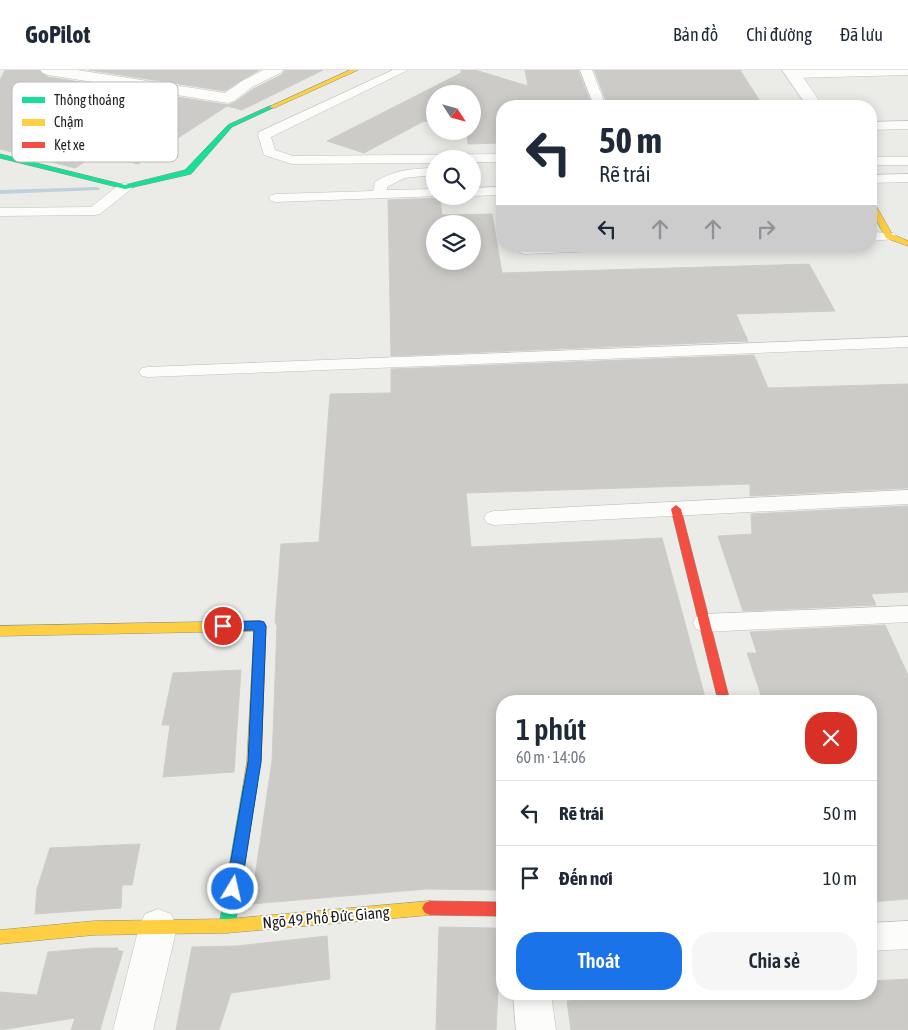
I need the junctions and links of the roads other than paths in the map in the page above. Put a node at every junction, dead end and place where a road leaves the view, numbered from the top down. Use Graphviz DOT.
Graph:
graph roads {
  1 [pos="48,70"];
  2 [pos="275,70"];
  3 [pos="355,70"];
  4 [pos="402,70"];
  5 [pos="586,70"];
  6 [pos="792,72"];
  7 [pos="908,72"];
  8 [pos="125,82"];
  9 [pos="178,90"];
  10 [pos="598,100"];
  11 [pos="811,100"];
  12 [pos="908,125"];
  13 [pos="877,126"];
  14 [pos="496,158"];
  15 [pos="877,161"];
  16 [pos="908,161"];
  17 [pos="25,162"];
  18 [pos="496,170"];
  19 [pos="481,171"];
  20 [pos="426,172"];
  21 [pos="908,178"];
  22 [pos="877,179"];
  23 [pos="125,186"];
  24 [pos="496,191"];
  25 [pos="481,192"];
  26 [pos="426,193"];
  27 [pos="380,195"];
  28 [pos="276,198"];
  29 [pos="0,212"];
  30 [pos="877,215"];
  31 [pos="877,236"];
  32 [pos="889,236"];
  33 [pos="908,244"];
  34 [pos="908,342"];
  35 [pos="148,372"];
  36 [pos="908,498"];
  37 [pos="676,509"];
  38 [pos="494,518"];
  39 [pos="908,614"];
  40 [pos="704,623"];
  41 [pos="0,631"];
  42 [pos="722,695"];
  43 [pos="496,909"];
  44 [pos="227,926"];
  45 [pos="158,927"];
  46 [pos="908,935"];
  47 [pos="0,937"];
  48 [pos="877,937"];
  49 [pos="533,1000"];
  50 [pos="134,1030"];
  51 [pos="536,1030"];
  1 -- 8 [label="street"];
  2 -- 9 [label="street"];
  3 -- 23 [label="street"];
  4 -- 14 [label="lane"];
  5 -- 10 [label="lane"];
  6 -- 7 [label="lane"];
  6 -- 11 [label="street"];
  12 -- 13 [label="lane"];
  15 -- 16 [label="lane"];
  17 -- 23 [label="street"];
  18 -- 19 [label="lane"];
  20 -- 27 [label="lane"];
  21 -- 22 [label="lane"];
  23 -- 29 [label="lane"];
  24 -- 25 [label="lane"];
  26 -- 27 [label="lane"];
  27 -- 28 [label="lane"];
  30 -- 32 [label="street"];
  31 -- 32 [label="lane"];
  32 -- 33 [label="street"];
  34 -- 35 [label="lane"];
  36 -- 37 [label="lane"];
  37 -- 38 [label="lane"];
  37 -- 40 [label="street"];
  39 -- 40 [label="lane"];
  40 -- 42 [label="street"];
  41 -- 44 [label="street"];
  43 -- 44 [label="street, Ngõ 49 Phố Đức Giang"];
  44 -- 45 [label="street, Ngõ 49 Phố Đức Giang"];
  45 -- 47 [label="street, Ngõ 49 Phố Đức Giang"];
  45 -- 50 [label="street"];
  46 -- 48 [label="lane"];
  49 -- 51 [label="street"];
}
